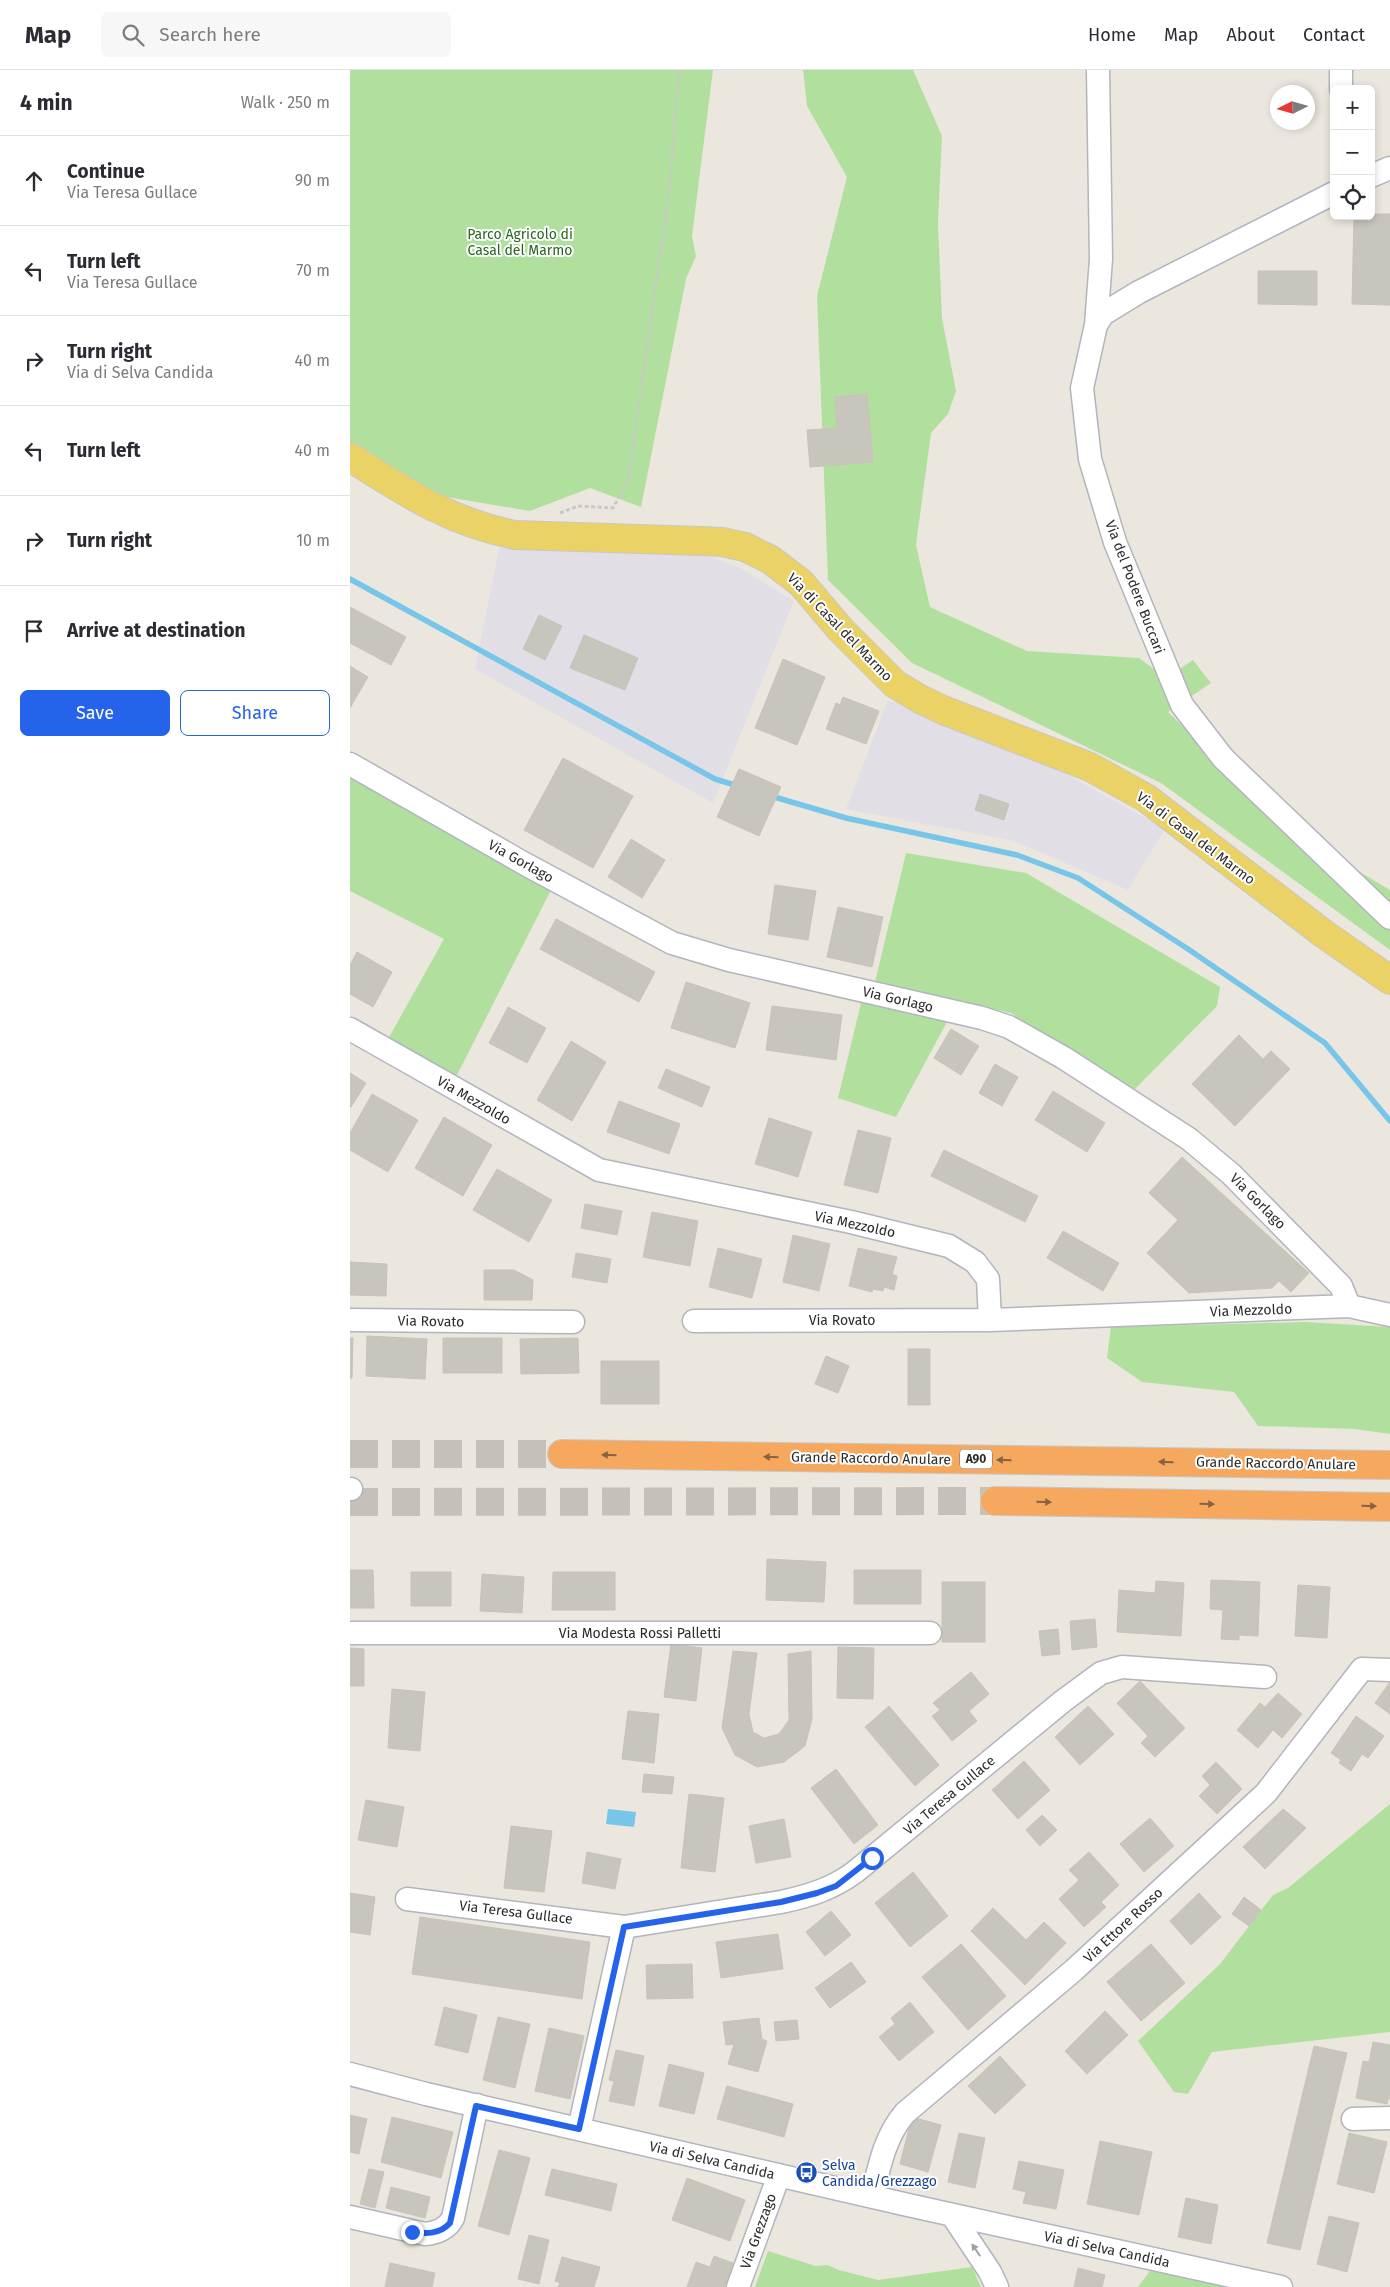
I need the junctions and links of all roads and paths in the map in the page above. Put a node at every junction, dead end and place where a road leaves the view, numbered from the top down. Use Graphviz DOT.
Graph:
graph roads {
  1 [pos="679,70"];
  2 [pos="1098,70"];
  3 [pos="1341,70"];
  4 [pos="1341,85"];
  5 [pos="1390,168"];
  6 [pos="1373,175"];
  7 [pos="1330,195"];
  8 [pos="1096,326"];
  9 [pos="350,457"];
  10 [pos="554,516"];
  11 [pos="350,764"];
  12 [pos="1390,918"];
  13 [pos="1390,980"];
  14 [pos="350,1029"];
  15 [pos="1349,1306"];
  16 [pos="1390,1315"];
  17 [pos="350,1320"];
  18 [pos="694,1320"];
  19 [pos="990,1320"];
  20 [pos="573,1322"];
  21 [pos="562,1454"];
  22 [pos="1390,1465"];
  23 [pos="995,1501"];
  24 [pos="1390,1507"];
  25 [pos="350,1633"];
  26 [pos="930,1633"];
  27 [pos="1390,1670"];
  28 [pos="1265,1677"];
  29 [pos="407,1900"];
  30 [pos="624,1927"];
  31 [pos="350,2074"];
  32 [pos="476,2106"];
  33 [pos="1390,2118"];
  34 [pos="1353,2119"];
  35 [pos="579,2129"];
  36 [pos="779,2175"];
  37 [pos="872,2196"];
  38 [pos="952,2215"];
  39 [pos="350,2217"];
  40 [pos="738,2287"];
  41 [pos="997,2287"];
  42 [pos="1281,2287"];
  1 -- 10 [label="path"];
  2 -- 8 [label="street, Via del Podere Buccari"];
  3 -- 4 [label="street"];
  5 -- 6 [label="street"];
  7 -- 8 [label="street"];
  8 -- 12 [label="street, Via del Podere Buccari"];
  9 -- 13 [label="main road, Via di Casal del Marmo"];
  11 -- 15 [label="street, Via Gorlago"];
  14 -- 19 [label="street, Via Mezzoldo"];
  15 -- 16 [label="street"];
  15 -- 19 [label="street, Via Mezzoldo"];
  17 -- 20 [label="street, Via Rovato"];
  18 -- 19 [label="street, Via Rovato"];
  22 -- 21 [label="highway, Grande Raccordo Anulare / A90, one-way"];
  23 -- 24 [label="highway, one-way"];
  25 -- 26 [label="street, Via Modesta Rossi Palletti"];
  27 -- 37 [label="street, Via Ettore Rosso"];
  28 -- 30 [label="street, Via Teresa Gullace"];
  29 -- 30 [label="street, Via Teresa Gullace"];
  30 -- 35 [label="street"];
  31 -- 32 [label="street, Via di Selva Candida"];
  32 -- 35 [label="street, Via di Selva Candida"];
  32 -- 39 [label="street"];
  33 -- 34 [label="street"];
  35 -- 36 [label="street, Via di Selva Candida"];
  36 -- 37 [label="street, Via di Selva Candida"];
  36 -- 40 [label="street, Via Grezzago"];
  37 -- 38 [label="street, Via di Selva Candida"];
  41 -- 38 [label="street, one-way"];
  38 -- 42 [label="street, Via di Selva Candida"];
}
